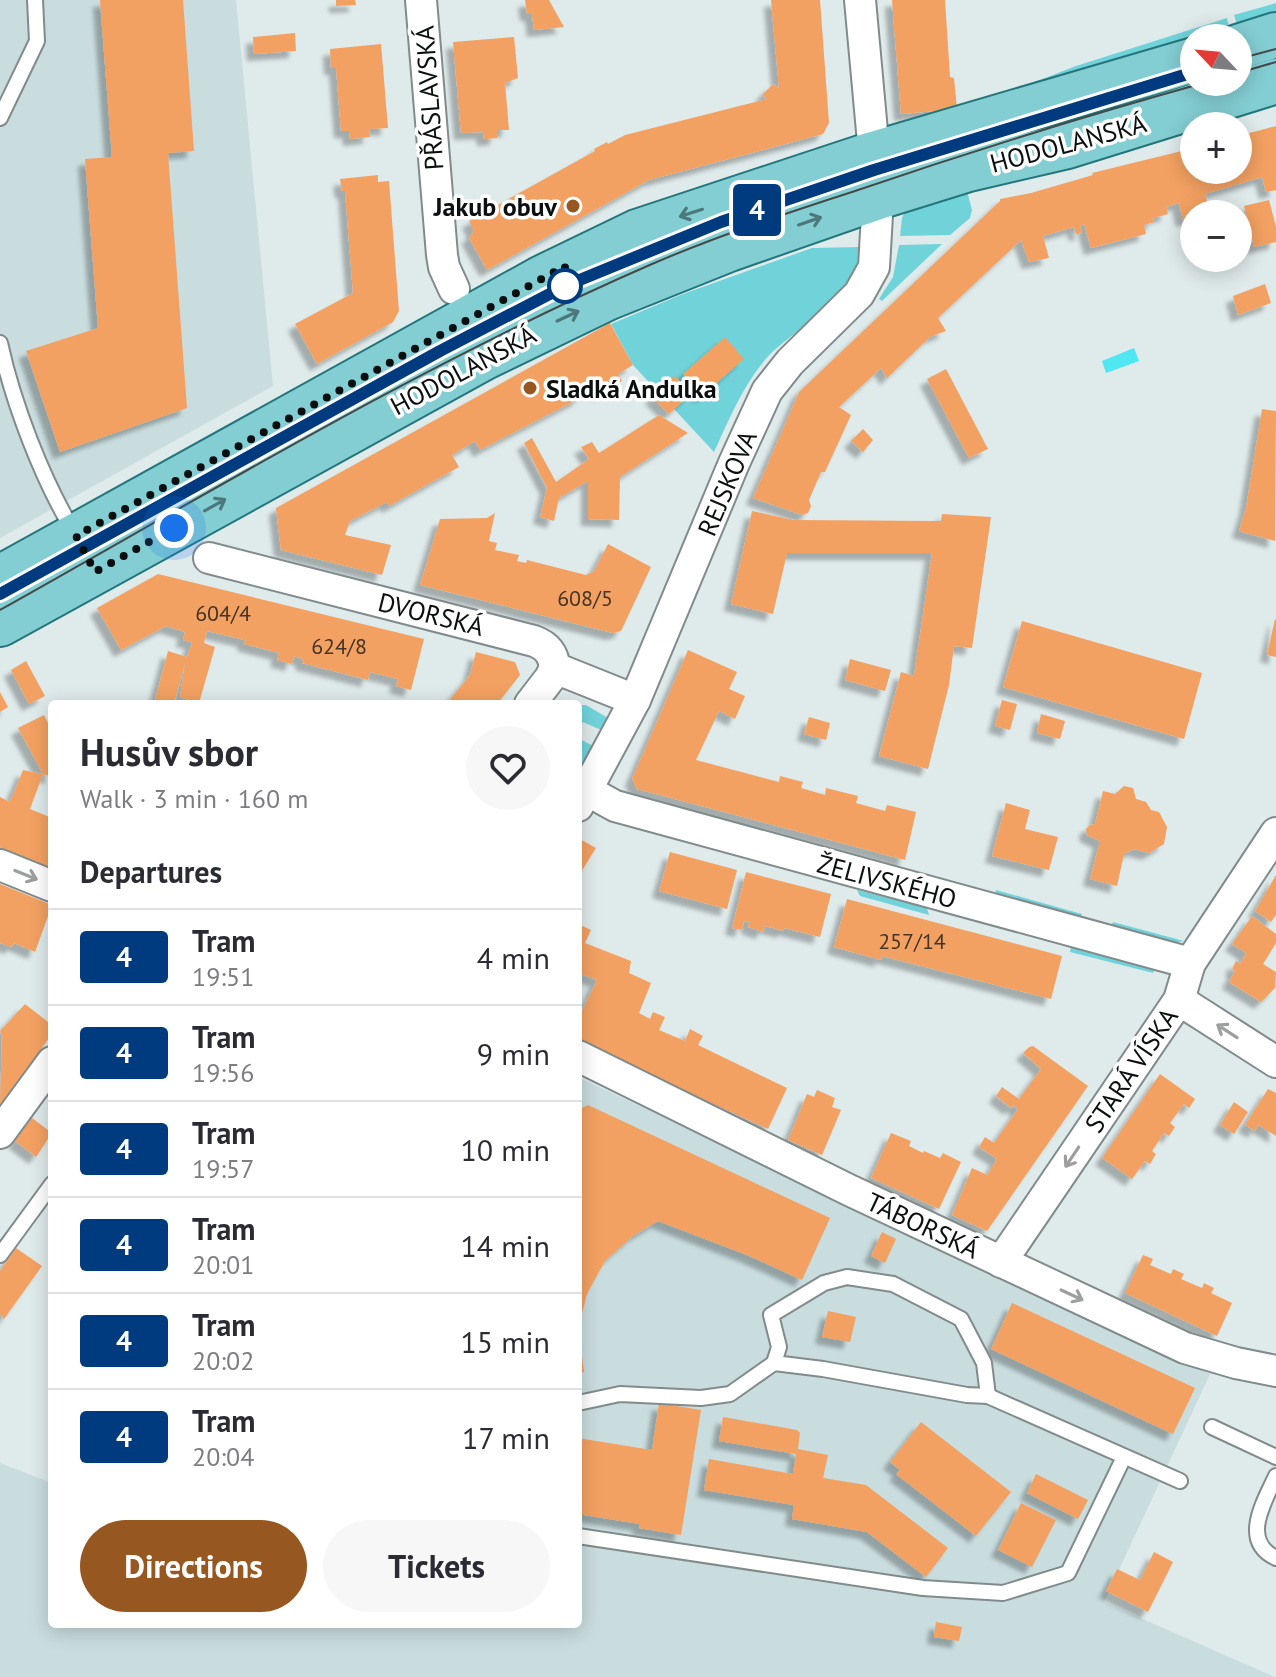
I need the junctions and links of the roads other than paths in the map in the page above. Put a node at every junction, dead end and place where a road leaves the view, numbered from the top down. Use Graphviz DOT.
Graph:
graph roads {
  1 [pos="35,0"];
  2 [pos="421,0"];
  3 [pos="860,0"];
  4 [pos="1276,35"];
  5 [pos="1252,43"];
  6 [pos="1180,65"];
  7 [pos="1276,81"];
  8 [pos="0,118"];
  9 [pos="875,176"];
  10 [pos="454,289"];
  11 [pos="0,343"];
  12 [pos="2,364"];
  13 [pos="86,554"];
  14 [pos="209,558"];
  15 [pos="0,578"];
  16 [pos="0,624"];
  17 [pos="555,668"];
  18 [pos="533,700"];
  19 [pos="635,700"];
  20 [pos="583,798"];
  21 [pos="1276,833"];
  22 [pos="0,865"];
  23 [pos="48,884"];
  24 [pos="1190,963"];
  25 [pos="1179,1000"];
  26 [pos="582,1058"];
  27 [pos="1276,1062"];
  28 [pos="48,1067"];
  29 [pos="0,1133"];
  30 [pos="48,1189"];
  31 [pos="0,1255"];
  32 [pos="1001,1262"];
  33 [pos="774,1363"];
  34 [pos="1276,1371"];
  35 [pos="988,1396"];
  36 [pos="582,1402"];
  37 [pos="1212,1427"];
  38 [pos="1124,1457"];
  39 [pos="1276,1457"];
  40 [pos="1276,1476"];
  41 [pos="1180,1481"];
  42 [pos="582,1537"];
  43 [pos="1276,1558"];
  1 -- 8 [label="lane"];
  2 -- 10 [label="street, PŘÁSLAVSKÁ"];
  3 -- 9 [label="street, REJSKOVA"];
  4 -- 5 [label="main road"];
  6 -- 9 [label="main road"];
  7 -- 9 [label="main road, HODOLANSKÁ"];
  9 -- 13 [label="main road"];
  9 -- 19 [label="street, REJSKOVA"];
  11 -- 12 [label="lane"];
  12 -- 13 [label="lane"];
  13 -- 15 [label="main road"];
  13 -- 16 [label="main road"];
  14 -- 17 [label="street, DVORSKÁ"];
  17 -- 18 [label="street"];
  17 -- 19 [label="street, DVORSKÁ"];
  19 -- 20 [label="street, REJSKOVA"];
  20 -- 24 [label="street, ŽELIVSKÉHO"];
  21 -- 24 [label="street, STARÁ VÍSKA"];
  22 -- 23 [label="street, one-way"];
  24 -- 25 [label="street, STARÁ VÍSKA"];
  27 -- 25 [label="street, one-way"];
  25 -- 32 [label="street, STARÁ VÍSKA, one-way"];
  26 -- 32 [label="street, TÁBORSKÁ"];
  28 -- 29 [label="street"];
  30 -- 31 [label="lane"];
  32 -- 34 [label="street, TÁBORSKÁ, one-way"];
  33 -- 35 [label="lane"];
  33 -- 35 [label="lane"];
  33 -- 36 [label="lane"];
  35 -- 38 [label="lane"];
  37 -- 39 [label="lane"];
  38 -- 41 [label="lane"];
  38 -- 42 [label="lane"];
  40 -- 43 [label="lane"];
}
